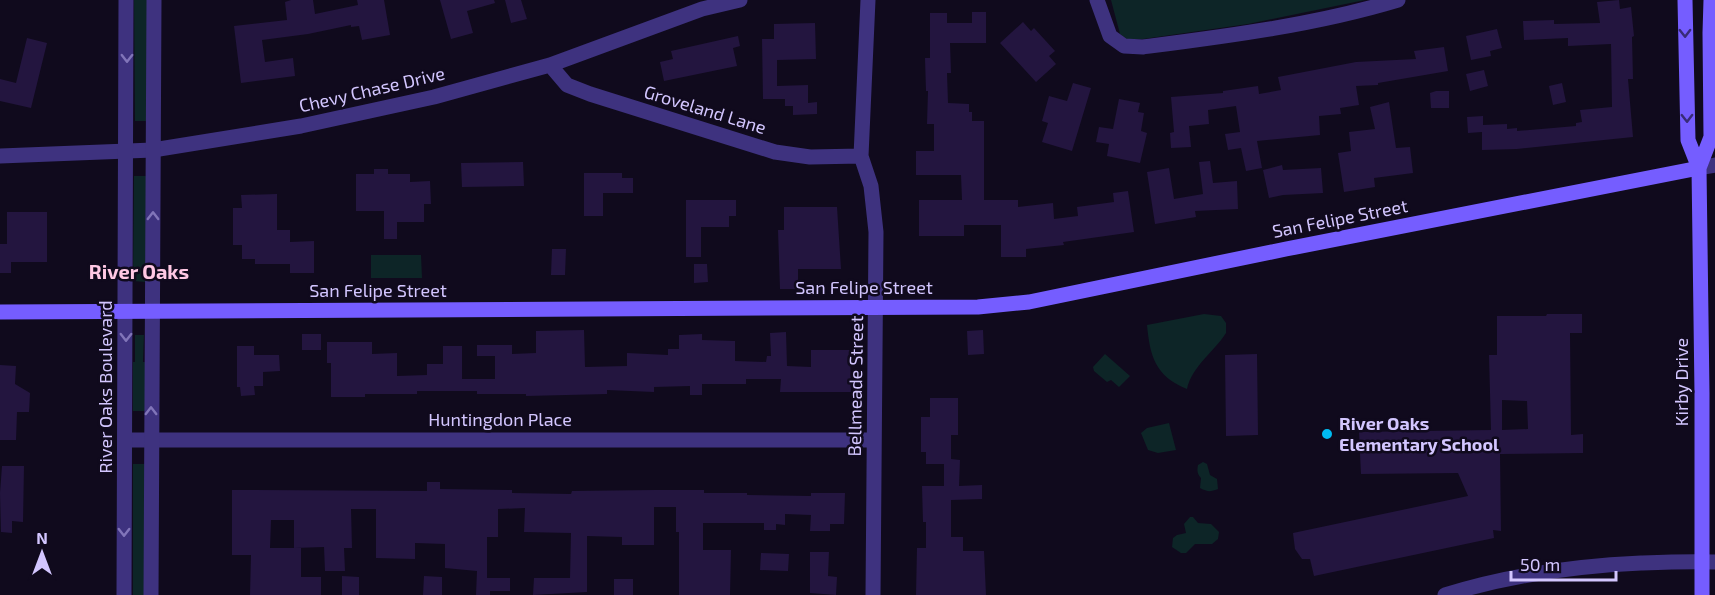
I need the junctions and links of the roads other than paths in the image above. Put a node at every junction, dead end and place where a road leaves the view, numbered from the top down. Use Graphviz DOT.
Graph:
graph roads {
  1 [pos="126,0"];
  2 [pos="154,0"];
  3 [pos="740,0"];
  4 [pos="868,0"];
  5 [pos="1097,0"];
  6 [pos="1398,0"];
  7 [pos="1685,0"];
  8 [pos="1711,0"];
  9 [pos="550,65"];
  10 [pos="153,150"];
  11 [pos="127,152"];
  12 [pos="0,156"];
  13 [pos="861,156"];
  14 [pos="1715,165"];
  15 [pos="1699,168"];
  16 [pos="876,307"];
  17 [pos="0,312"];
  18 [pos="126,313"];
  19 [pos="152,313"];
  20 [pos="151,439"];
  21 [pos="125,440"];
  22 [pos="874,440"];
  23 [pos="1708,562"];
  24 [pos="124,595"];
  25 [pos="151,595"];
  26 [pos="873,595"];
  27 [pos="1444,595"];
  28 [pos="1702,595"];
  1 -- 11 [label="street, River Oaks Boulevard, one-way"];
  2 -- 10 [label="street"];
  3 -- 9 [label="street, Chevy Chase Drive"];
  4 -- 13 [label="street, Bellmeade Street"];
  5 -- 6 [label="street"];
  7 -- 15 [label="main road, Kirby Drive, one-way"];
  8 -- 15 [label="main road, Kirby Drive"];
  9 -- 10 [label="street, Chevy Chase Drive"];
  9 -- 13 [label="street, Groveland Lane"];
  10 -- 11 [label="street, Chevy Chase Drive"];
  19 -- 10 [label="street, one-way"];
  11 -- 12 [label="street, Chevy Chase Drive"];
  11 -- 18 [label="street, River Oaks Boulevard"];
  13 -- 16 [label="street, Bellmeade Street"];
  14 -- 15 [label="street, San Felipe Street"];
  15 -- 16 [label="main road, San Felipe Street"];
  15 -- 23 [label="main road, Kirby Drive"];
  16 -- 19 [label="main road, San Felipe Street"];
  16 -- 22 [label="street, Bellmeade Street"];
  17 -- 18 [label="main road, San Felipe Street"];
  18 -- 19 [label="main road, San Felipe Street"];
  18 -- 21 [label="street, River Oaks Boulevard, one-way"];
  20 -- 19 [label="street, one-way"];
  20 -- 21 [label="street, Huntingdon Place"];
  20 -- 22 [label="street, Huntingdon Place"];
  20 -- 25 [label="street"];
  21 -- 24 [label="street, River Oaks Boulevard, one-way"];
  22 -- 26 [label="street, Bellmeade Street"];
  23 -- 27 [label="street"];
  23 -- 28 [label="main road, Kirby Drive"];
}
